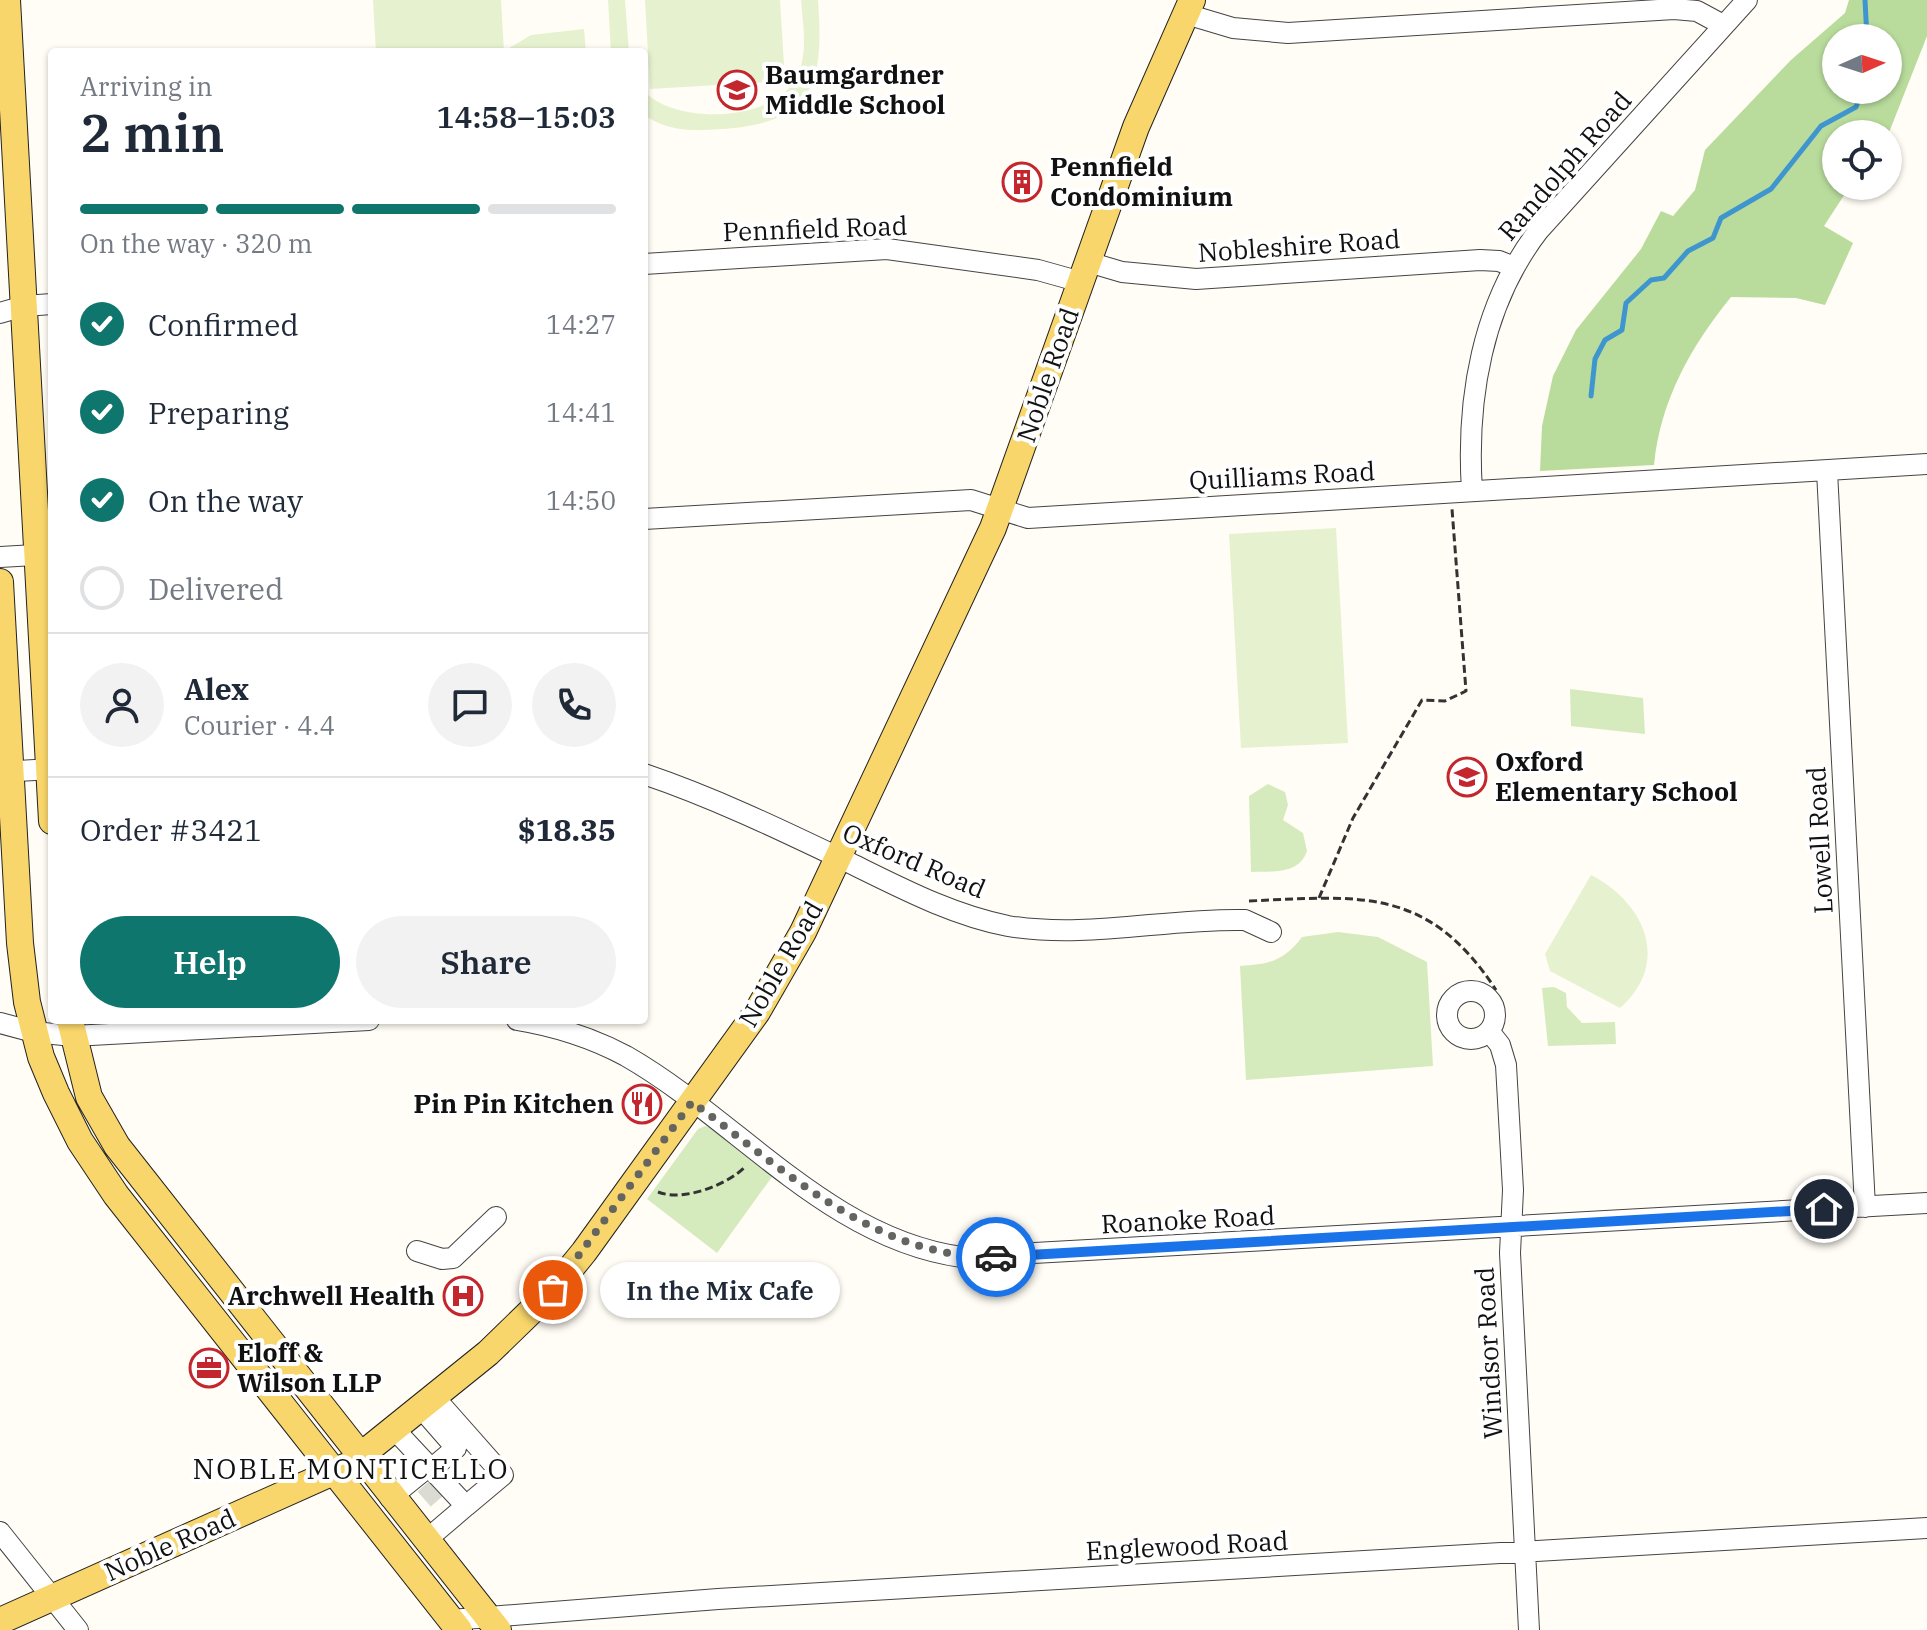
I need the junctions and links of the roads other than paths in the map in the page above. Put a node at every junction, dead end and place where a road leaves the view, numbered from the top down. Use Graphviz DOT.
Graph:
graph roads {
  1 [pos="7,0"];
  2 [pos="1747,0"];
  3 [pos="1189,7"];
  4 [pos="1723,25"];
  5 [pos="6,86"];
  6 [pos="648,264"];
  7 [pos="1514,267"];
  8 [pos="1084,272"];
  9 [pos="48,305"];
  10 [pos="12,310"];
  11 [pos="1927,464"];
  12 [pos="1827,471"];
  13 [pos="1472,491"];
  14 [pos="1000,508"];
  15 [pos="648,519"];
  16 [pos="45,554"];
  17 [pos="0,557"];
  18 [pos="0,582"];
  19 [pos="48,683"];
  20 [pos="48,769"];
  21 [pos="5,772"];
  22 [pos="648,776"];
  23 [pos="838,858"];
  24 [pos="1271,932"];
  25 [pos="48,1012"];
  26 [pos="0,1023"];
  27 [pos="256,1024"];
  28 [pos="532,1024"];
  29 [pos="59,1031"];
  30 [pos="1489,1031"];
  31 [pos="692,1102"];
  32 [pos="1927,1203"];
  33 [pos="1865,1207"];
  34 [pos="496,1217"];
  35 [pos="1512,1228"];
  36 [pos="417,1251"];
  37 [pos="287,1365"];
  38 [pos="263,1383"];
  39 [pos="428,1403"];
  40 [pos="395,1430"];
  41 [pos="360,1458"];
  42 [pos="423,1471"];
  43 [pos="334,1473"];
  44 [pos="390,1498"];
  45 [pos="453,1508"];
  46 [pos="1927,1528"];
  47 [pos="0,1532"];
  48 [pos="421,1537"];
  49 [pos="396,1552"];
  50 [pos="1525,1552"];
  51 [pos="52,1598"];
  52 [pos="0,1621"];
  53 [pos="492,1623"];
  54 [pos="455,1625"];
  55 [pos="78,1630"];
  56 [pos="1529,1630"];
  1 -- 5 [label="main road"];
  2 -- 4 [label="street, Randolph Road"];
  3 -- 4 [label="street"];
  3 -- 8 [label="main road, Noble Road"];
  4 -- 7 [label="street, Randolph Road"];
  5 -- 10 [label="main road"];
  6 -- 8 [label="street, Pennfield Road"];
  7 -- 8 [label="street, Nobleshire Road"];
  7 -- 13 [label="street, Randolph Road"];
  8 -- 14 [label="main road, Noble Road"];
  9 -- 10 [label="street"];
  10 -- 16 [label="main road"];
  11 -- 12 [label="street, Quilliams Road"];
  12 -- 13 [label="street, Quilliams Road"];
  12 -- 33 [label="street, Lowell Road"];
  13 -- 14 [label="street, Quilliams Road"];
  14 -- 15 [label="street, Quilliams Road"];
  14 -- 23 [label="main road, Noble Road"];
  16 -- 17 [label="street"];
  16 -- 19 [label="main road"];
  18 -- 21 [label="main road"];
  20 -- 21 [label="street"];
  21 -- 25 [label="main road"];
  22 -- 23 [label="street, Oxford Road"];
  23 -- 24 [label="street, Oxford Road"];
  23 -- 31 [label="main road, Noble Road"];
  26 -- 29 [label="street"];
  27 -- 29 [label="street"];
  28 -- 31 [label="street, Roanoke Road"];
  29 -- 37 [label="main road"];
  29 -- 38 [label="main road"];
  30 -- 35 [label="street, Windsor Road"];
  31 -- 35 [label="street, Roanoke Road"];
  31 -- 39 [label="main road, Noble Road"];
  32 -- 33 [label="street, Roanoke Road"];
  33 -- 35 [label="street, Roanoke Road"];
  34 -- 36 [label="street"];
  35 -- 50 [label="street, Windsor Road"];
  37 -- 38 [label="street"];
  37 -- 41 [label="main road"];
  38 -- 43 [label="main road"];
  39 -- 40 [label="main road, Noble Road"];
  39 -- 42 [label="street"];
  39 -- 45 [label="street"];
  40 -- 41 [label="main road, Noble Road"];
  40 -- 42 [label="street"];
  41 -- 43 [label="main road, Noble Road"];
  41 -- 44 [label="main road"];
  42 -- 44 [label="street"];
  42 -- 45 [label="street"];
  43 -- 49 [label="main road"];
  43 -- 51 [label="main road, Noble Road"];
  44 -- 48 [label="main road"];
  45 -- 48 [label="street"];
  46 -- 50 [label="street, Englewood Road"];
  47 -- 51 [label="street"];
  48 -- 49 [label="street"];
  48 -- 53 [label="main road"];
  49 -- 54 [label="main road"];
  50 -- 53 [label="street, Englewood Road"];
  50 -- 56 [label="street, Windsor Road"];
  51 -- 52 [label="main road, Noble Road"];
  51 -- 55 [label="street"];
  53 -- 54 [label="street, Englewood Road"];
}
